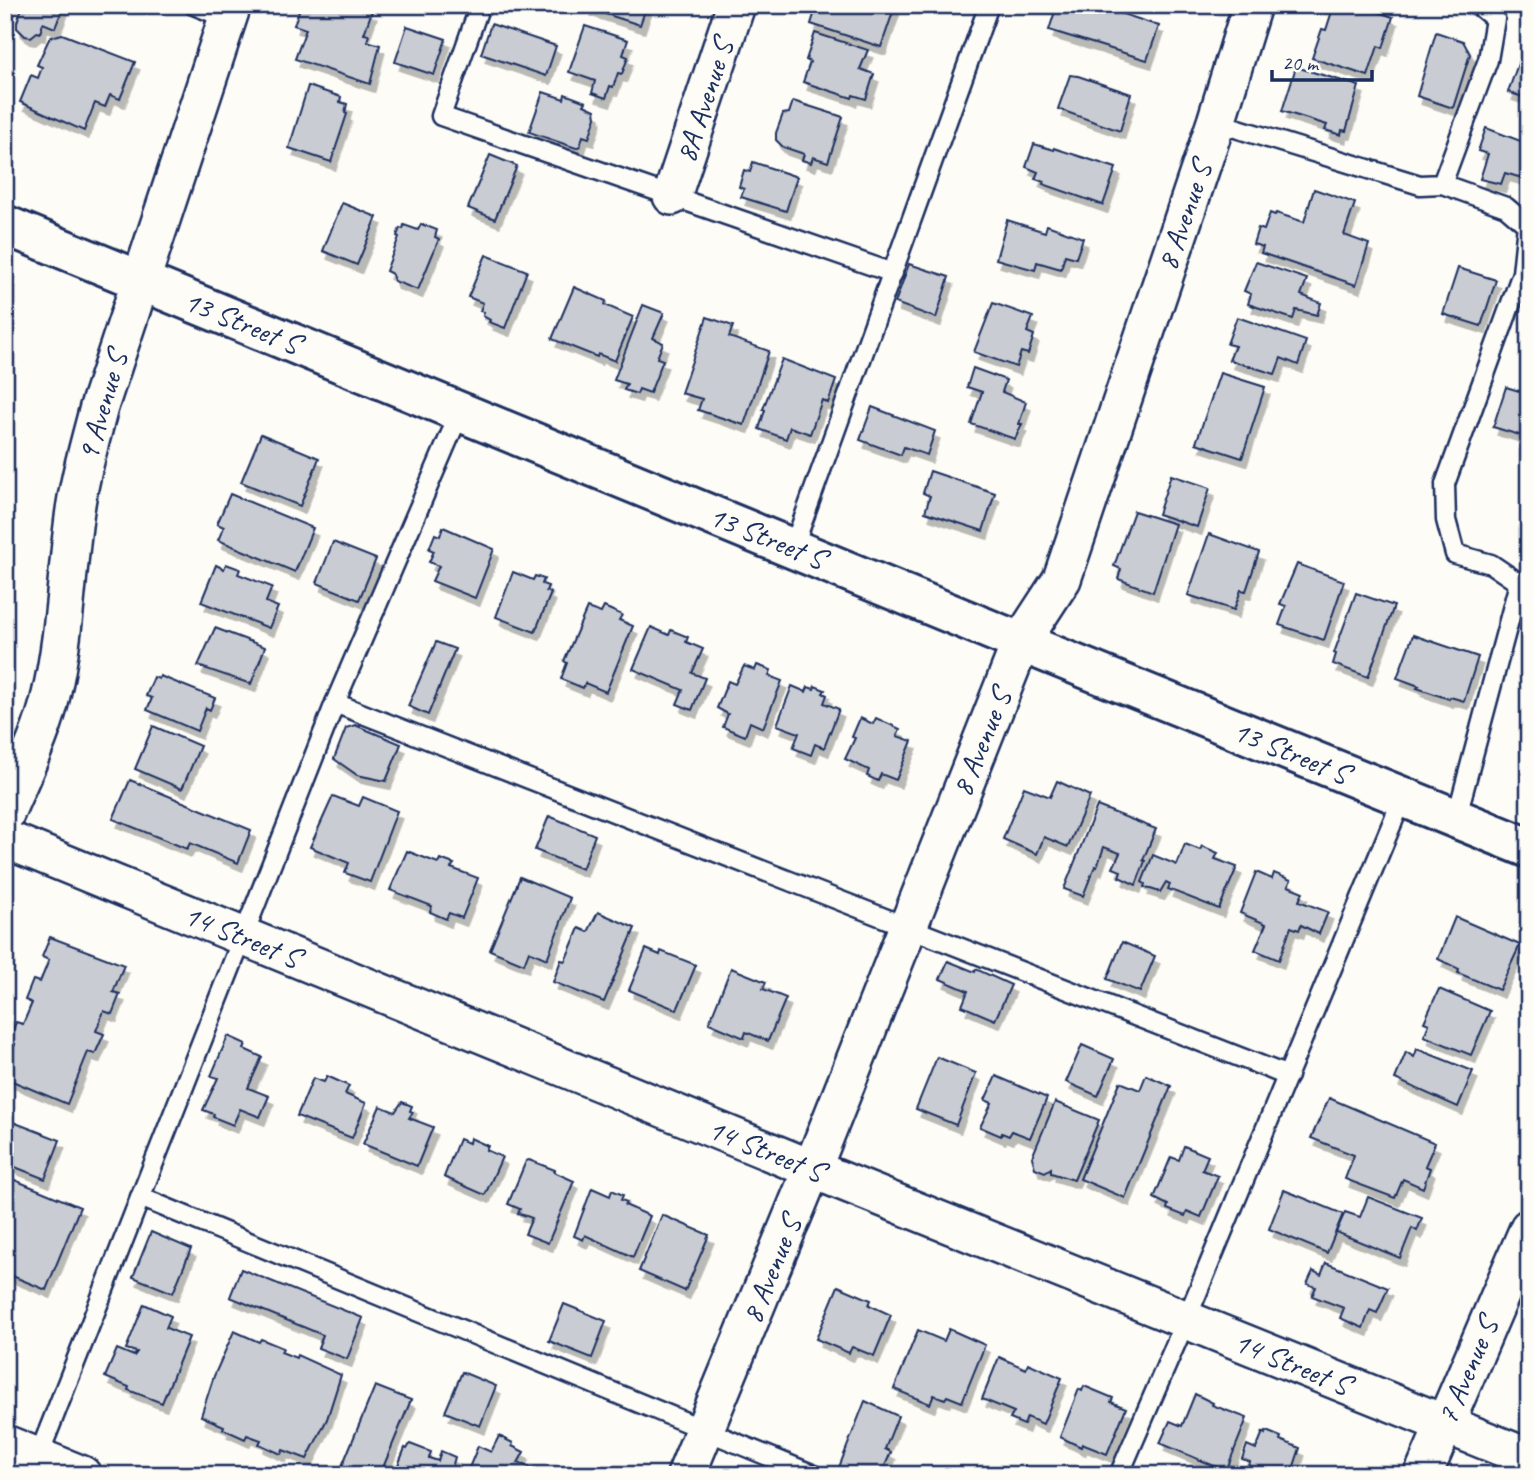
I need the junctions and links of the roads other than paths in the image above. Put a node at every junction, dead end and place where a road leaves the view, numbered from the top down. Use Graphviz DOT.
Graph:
graph roads {
  1 [pos="194,5"];
  2 [pos="480,5"];
  3 [pos="736,5"];
  4 [pos="989,5"];
  5 [pos="1252,5"];
  6 [pos="1478,5"];
  7 [pos="230,12"];
  8 [pos="1216,122"];
  9 [pos="1443,184"];
  10 [pos="672,196"];
  11 [pos="5,225"];
  12 [pos="892,273"];
  13 [pos="141,281"];
  14 [pos="460,412"];
  15 [pos="793,548"];
  16 [pos="1021,642"];
  17 [pos="335,703"];
  18 [pos="1403,797"];
  19 [pos="5,814"];
  20 [pos="1456,819"];
  21 [pos="5,839"];
  22 [pos="1529,848"];
  23 [pos="908,929"];
  24 [pos="243,936"];
  25 [pos="1288,1076"];
  26 [pos="812,1169"];
  27 [pos="140,1197"];
  28 [pos="1529,1228"];
  29 [pos="1186,1320"];
  30 [pos="1444,1423"];
  31 [pos="705,1430"];
  32 [pos="22,1450"];
  33 [pos="1529,1458"];
  34 [pos="82,1475"];
  35 [pos="686,1475"];
  36 [pos="814,1475"];
  37 [pos="1119,1475"];
  38 [pos="1423,1475"];
  1 -- 7 [label="lane"];
  2 -- 10 [label="lane"];
  3 -- 10 [label="street, 8A Avenue S"];
  4 -- 12 [label="lane"];
  5 -- 8 [label="street, 8 Avenue S"];
  6 -- 9 [label="lane"];
  7 -- 13 [label="street, 9 Avenue S"];
  8 -- 9 [label="lane"];
  8 -- 16 [label="street, 8 Avenue S"];
  9 -- 20 [label="lane"];
  10 -- 12 [label="lane"];
  11 -- 13 [label="street, 13 Street S"];
  12 -- 15 [label="lane"];
  13 -- 14 [label="street, 13 Street S"];
  13 -- 19 [label="street, 9 Avenue S"];
  14 -- 15 [label="street, 13 Street S"];
  14 -- 17 [label="lane"];
  15 -- 16 [label="street, 13 Street S"];
  16 -- 18 [label="street, 13 Street S"];
  16 -- 23 [label="street, 8 Avenue S"];
  17 -- 23 [label="lane"];
  17 -- 24 [label="lane"];
  18 -- 20 [label="street, 13 Street S"];
  18 -- 25 [label="lane"];
  20 -- 22 [label="street, 13 Street S"];
  21 -- 24 [label="street, 14 Street S"];
  23 -- 25 [label="lane"];
  23 -- 26 [label="street, 8 Avenue S"];
  24 -- 26 [label="street, 14 Street S"];
  24 -- 27 [label="lane"];
  25 -- 29 [label="lane"];
  26 -- 29 [label="street, 14 Street S"];
  26 -- 31 [label="street, 8 Avenue S"];
  27 -- 31 [label="lane"];
  27 -- 32 [label="lane"];
  28 -- 30 [label="street, 7 Avenue S"];
  29 -- 30 [label="street, 14 Street S"];
  29 -- 37 [label="lane"];
  30 -- 33 [label="street, 14 Street S"];
  30 -- 38 [label="street, 7 Avenue S"];
  31 -- 35 [label="street, 8 Avenue S"];
  31 -- 36 [label="lane"];
  32 -- 34 [label="street"];
}
